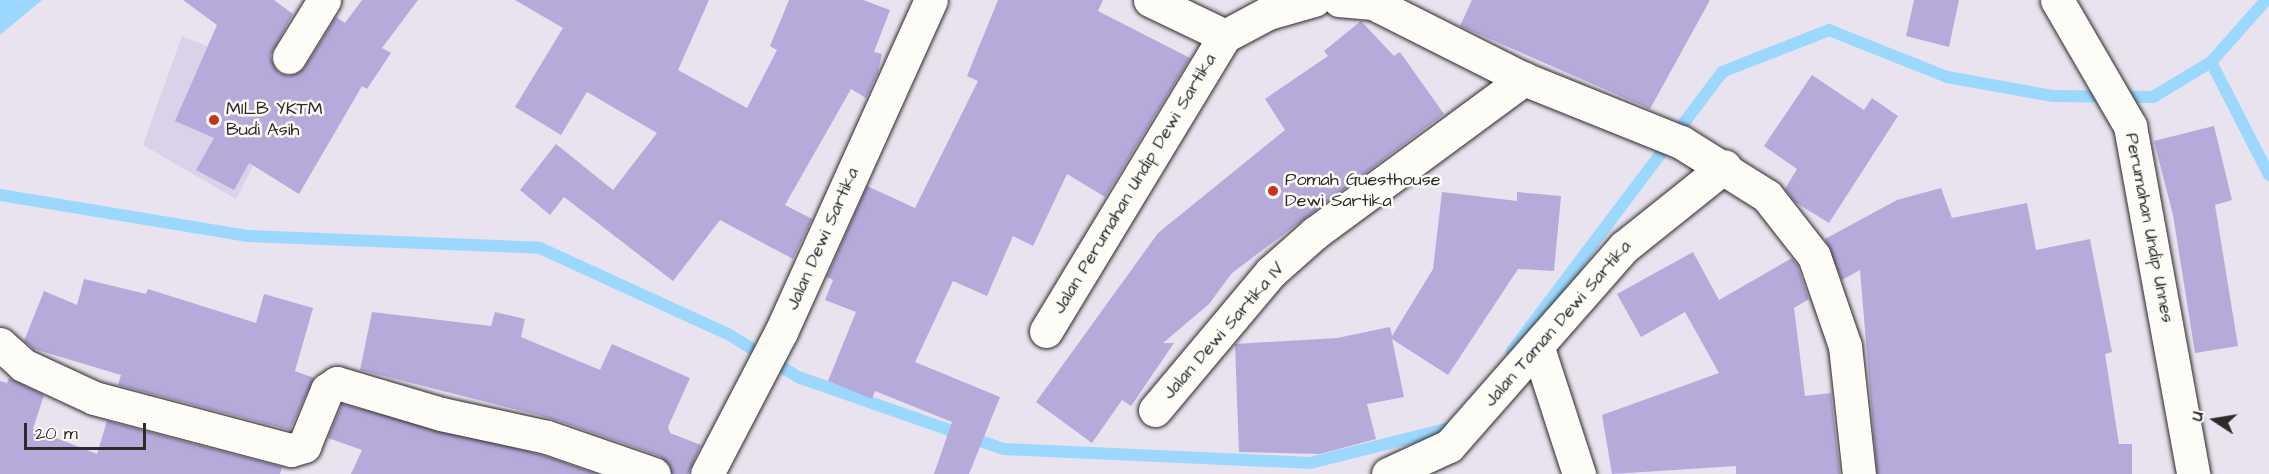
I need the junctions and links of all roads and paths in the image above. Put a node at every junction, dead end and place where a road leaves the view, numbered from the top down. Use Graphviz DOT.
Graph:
graph roads {
  1 [pos="324,0"];
  2 [pos="931,0"];
  3 [pos="1150,0"];
  4 [pos="1314,0"];
  5 [pos="1340,0"];
  6 [pos="2057,0"];
  7 [pos="1375,2"];
  8 [pos="1225,36"];
  9 [pos="289,57"];
  10 [pos="1524,78"];
  11 [pos="1725,166"];
  12 [pos="1046,331"];
  13 [pos="0,344"];
  14 [pos="1538,348"];
  15 [pos="1155,410"];
  16 [pos="654,474"];
  17 [pos="707,474"];
  18 [pos="1388,474"];
  19 [pos="1579,474"];
  20 [pos="1859,474"];
  21 [pos="2193,474"];
  1 -- 9 [label="street"];
  2 -- 17 [label="street, Jalan Dewi Sartika"];
  3 -- 8 [label="street, Jalan Perumahan Undip Dewi Sartika"];
  4 -- 8 [label="street, Jalan Perumahan Undip Dewi Sartika"];
  5 -- 7 [label="street"];
  6 -- 21 [label="street, Perumahan Undip Unnes"];
  7 -- 10 [label="street"];
  8 -- 12 [label="street, Jalan Perumahan Undip Dewi Sartika"];
  10 -- 11 [label="street"];
  10 -- 15 [label="street, Jalan Dewi Sartika IV"];
  11 -- 14 [label="street, Jalan Taman Dewi Sartika"];
  11 -- 20 [label="street"];
  13 -- 16 [label="street"];
  14 -- 18 [label="street, Jalan Taman Dewi Sartika"];
  14 -- 19 [label="street"];
}
